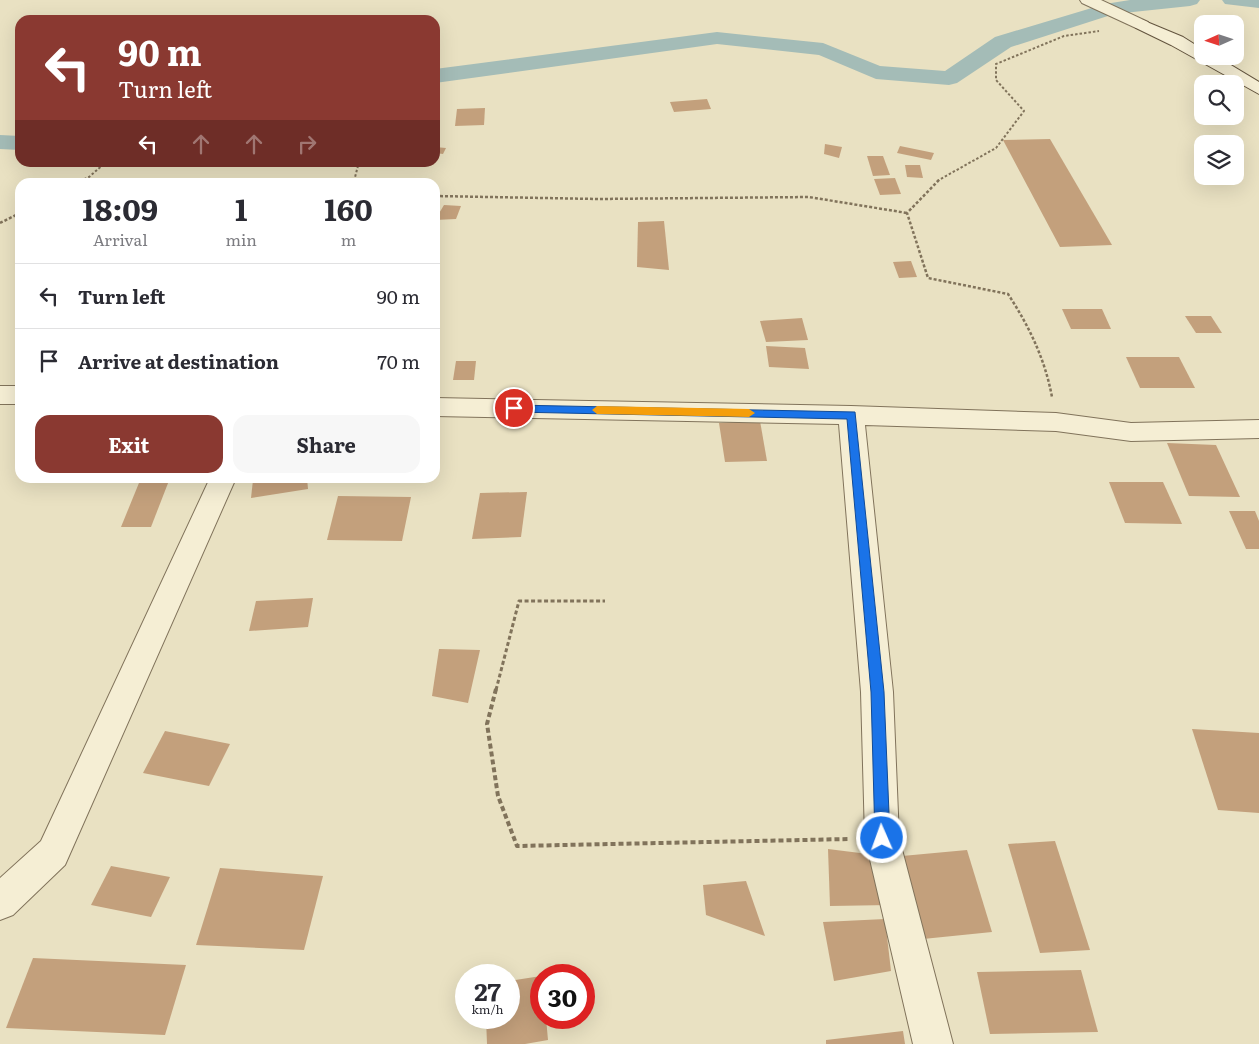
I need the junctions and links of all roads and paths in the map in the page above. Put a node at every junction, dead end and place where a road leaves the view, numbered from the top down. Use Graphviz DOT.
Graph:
graph roads {
  1 [pos="1095,3"];
  2 [pos="1120,15"];
  3 [pos="1194,50"];
  4 [pos="1218,65"];
  5 [pos="1259,89"];
  6 [pos="101,167"];
  7 [pos="88,178"];
  8 [pos="440,196"];
  9 [pos="907,213"];
  10 [pos="15,216"];
  11 [pos="0,223"];
  12 [pos="0,395"];
  13 [pos="15,395"];
  14 [pos="440,407"];
  15 [pos="851,415"];
  16 [pos="1056,422"];
  17 [pos="1259,429"];
  18 [pos="221,483"];
  19 [pos="605,602"];
  20 [pos="882,838"];
  21 [pos="0,902"];
  22 [pos="933,1044"];
  1 -- 2 [label="street"];
  2 -- 3 [label="street"];
  2 -- 9 [label="path"];
  4 -- 5 [label="street"];
  6 -- 7 [label="path"];
  8 -- 9 [label="path"];
  9 -- 16 [label="path"];
  10 -- 11 [label="path"];
  12 -- 13 [label="street"];
  14 -- 15 [label="street"];
  15 -- 16 [label="street"];
  15 -- 20 [label="street"];
  16 -- 17 [label="street"];
  18 -- 21 [label="street"];
  19 -- 20 [label="path"];
  20 -- 22 [label="street"];
}
